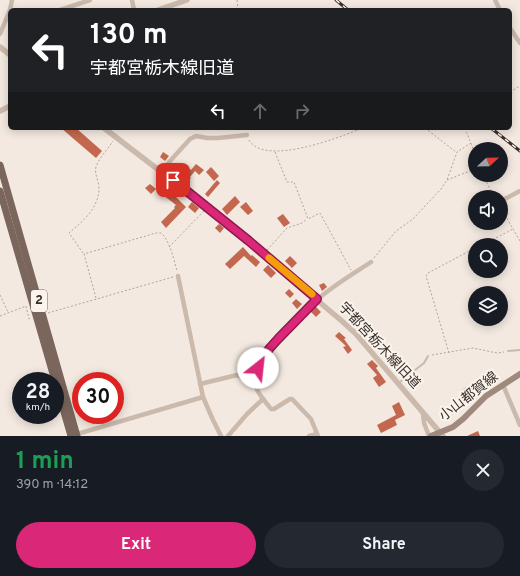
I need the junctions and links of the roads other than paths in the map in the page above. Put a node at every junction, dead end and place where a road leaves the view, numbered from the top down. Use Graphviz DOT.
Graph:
graph roads {
  1 [pos="90,0"];
  2 [pos="184,1"];
  3 [pos="66,8"];
  4 [pos="164,8"];
  5 [pos="8,15"];
  6 [pos="512,31"];
  7 [pos="0,34"];
  8 [pos="520,43"];
  9 [pos="107,130"];
  10 [pos="247,135"];
  11 [pos="0,165"];
  12 [pos="161,172"];
  13 [pos="0,191"];
  14 [pos="520,191"];
  15 [pos="508,197"];
  16 [pos="371,262"];
  17 [pos="178,276"];
  18 [pos="317,299"];
  19 [pos="40,315"];
  20 [pos="520,350"];
  21 [pos="508,351"];
  22 [pos="428,356"];
  23 [pos="520,374"];
  24 [pos="254,379"];
  25 [pos="200,384"];
  26 [pos="398,384"];
  27 [pos="503,385"];
  28 [pos="203,397"];
  29 [pos="263,399"];
  30 [pos="423,413"];
  31 [pos="520,423"];
  32 [pos="442,434"];
  33 [pos="317,435"];
  34 [pos="74,436"];
  35 [pos="221,436"];
  36 [pos="228,436"];
  37 [pos="309,436"];
  38 [pos="430,436"];
  1 -- 3 [label="street"];
  2 -- 4 [label="street"];
  5 -- 7 [label="street"];
  6 -- 8 [label="street"];
  9 -- 12 [label="street, 宇都宮栃木線旧道"];
  10 -- 12 [label="street"];
  11 -- 19 [label="main road, 2"];
  12 -- 18 [label="street, 宇都宮栃木線旧道"];
  13 -- 19 [label="main road, 2"];
  14 -- 15 [label="street"];
  16 -- 18 [label="street"];
  17 -- 25 [label="street"];
  18 -- 24 [label="street"];
  18 -- 26 [label="street, 宇都宮栃木線旧道"];
  19 -- 34 [label="main road, 2"];
  20 -- 21 [label="lane"];
  22 -- 26 [label="lane"];
  23 -- 27 [label="main road, 小山都賀線"];
  24 -- 25 [label="street"];
  24 -- 29 [label="street"];
  25 -- 28 [label="street"];
  26 -- 30 [label="street, 宇都宮栃木線旧道"];
  27 -- 31 [label="street"];
  27 -- 32 [label="main road, 小山都賀線"];
  28 -- 34 [label="street"];
  28 -- 35 [label="street"];
  29 -- 33 [label="street"];
  29 -- 36 [label="street"];
  30 -- 32 [label="street, 宇都宮栃木線旧道"];
  30 -- 38 [label="street"];
  32 -- 38 [label="main road, 小山都賀線"];
  33 -- 37 [label="street"];
}
